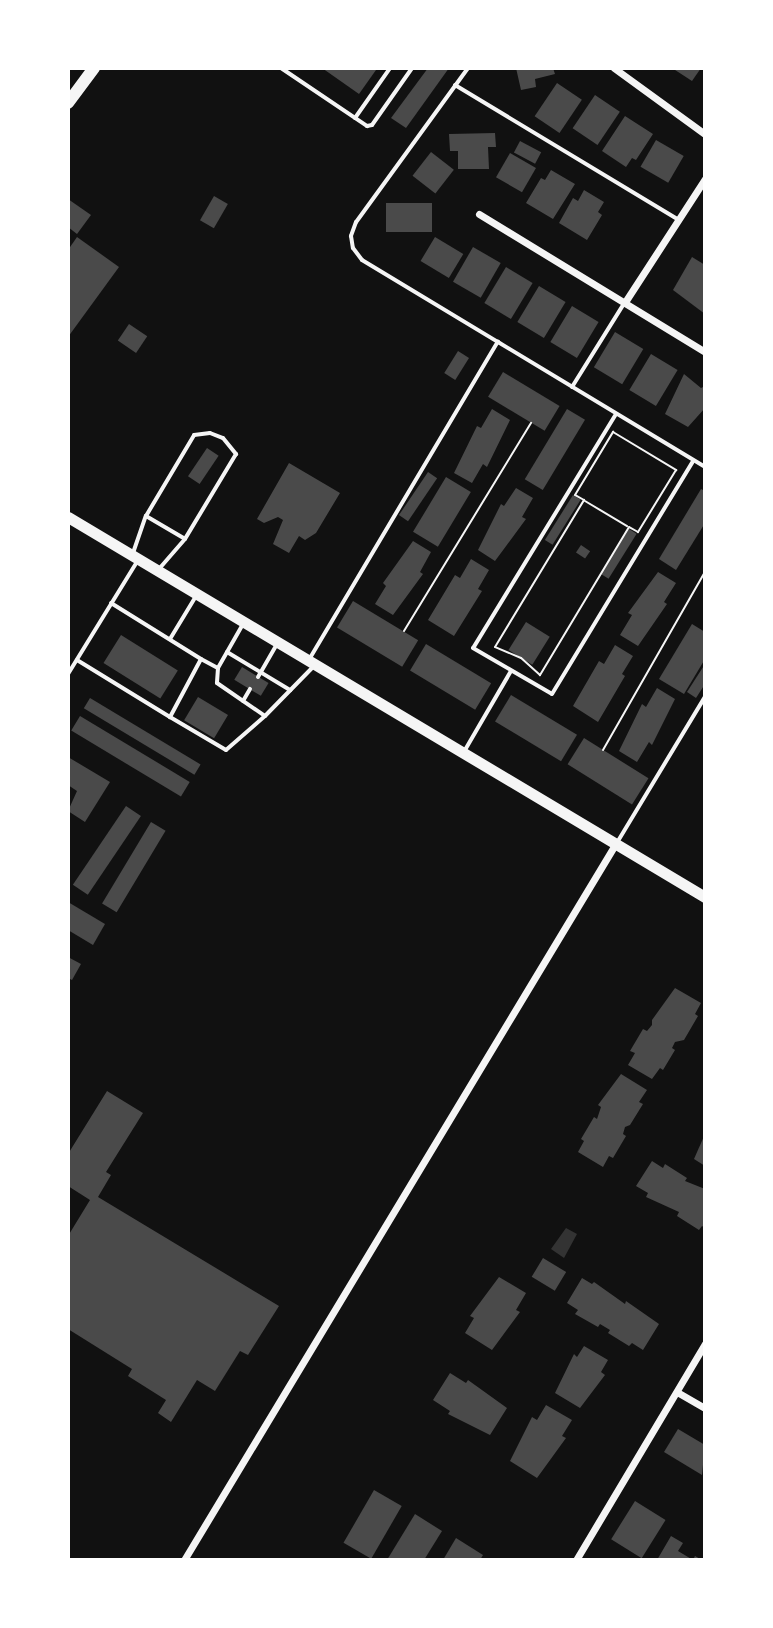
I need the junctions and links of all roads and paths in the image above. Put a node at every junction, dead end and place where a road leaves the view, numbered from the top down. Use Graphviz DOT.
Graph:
graph roads {
  1 [pos="94,68"];
  2 [pos="281,68"];
  3 [pos="390,68"];
  4 [pos="412,68"];
  5 [pos="468,68"];
  6 [pos="614,68"];
  7 [pos="455,85"];
  8 [pos="72,89"];
  9 [pos="68,103"];
  10 [pos="355,118"];
  11 [pos="705,134"];
  12 [pos="705,179"];
  13 [pos="479,214"];
  14 [pos="679,220"];
  15 [pos="625,302"];
  16 [pos="498,342"];
  17 [pos="705,352"];
  18 [pos="572,387"];
  19 [pos="616,414"];
  20 [pos="531,423"];
  21 [pos="693,461"];
  22 [pos="705,467"];
  23 [pos="584,500"];
  24 [pos="146,516"];
  25 [pos="68,517"];
  26 [pos="629,527"];
  27 [pos="185,539"];
  28 [pos="135,558"];
  29 [pos="157,571"];
  30 [pos="705,572"];
  31 [pos="197,594"];
  32 [pos="111,603"];
  33 [pos="245,622"];
  34 [pos="404,631"];
  35 [pos="170,639"];
  36 [pos="278,642"];
  37 [pos="227,652"];
  38 [pos="201,659"];
  39 [pos="77,660"];
  40 [pos="312,662"];
  41 [pos="218,668"];
  42 [pos="511,670"];
  43 [pos="68,674"];
  44 [pos="259,674"];
  45 [pos="250,689"];
  46 [pos="290,690"];
  47 [pos="705,697"];
  48 [pos="243,702"];
  49 [pos="265,716"];
  50 [pos="170,717"];
  51 [pos="603,750"];
  52 [pos="463,752"];
  53 [pos="616,843"];
  54 [pos="705,897"];
  55 [pos="705,1344"];
  56 [pos="677,1392"];
  57 [pos="705,1408"];
  58 [pos="184,1560"];
  59 [pos="577,1560"];
  1 -- 8 [label="main road"];
  2 -- 10 [label="lane"];
  3 -- 10 [label="lane"];
  4 -- 10 [label="lane"];
  5 -- 7 [label="lane"];
  6 -- 11 [label="street"];
  7 -- 14 [label="lane"];
  7 -- 16 [label="lane"];
  8 -- 9 [label="main road"];
  12 -- 14 [label="street"];
  13 -- 15 [label="street"];
  14 -- 15 [label="street"];
  15 -- 17 [label="street"];
  15 -- 18 [label="lane"];
  16 -- 18 [label="lane"];
  16 -- 40 [label="lane"];
  18 -- 19 [label="lane"];
  19 -- 21 [label="lane"];
  19 -- 42 [label="lane"];
  20 -- 34 [label="path"];
  21 -- 22 [label="lane"];
  21 -- 42 [label="lane"];
  23 -- 26 [label="path"];
  23 -- 26 [label="path"];
  23 -- 26 [label="path"];
  24 -- 27 [label="lane"];
  24 -- 27 [label="lane"];
  24 -- 28 [label="lane"];
  25 -- 28 [label="main road"];
  27 -- 29 [label="lane"];
  28 -- 29 [label="main road"];
  28 -- 32 [label="lane"];
  29 -- 31 [label="main road"];
  30 -- 51 [label="path"];
  31 -- 33 [label="main road"];
  31 -- 35 [label="lane"];
  32 -- 35 [label="lane"];
  32 -- 39 [label="lane"];
  33 -- 36 [label="main road"];
  33 -- 37 [label="lane"];
  35 -- 38 [label="lane"];
  36 -- 40 [label="main road"];
  36 -- 44 [label="lane"];
  37 -- 41 [label="lane"];
  37 -- 44 [label="lane"];
  38 -- 41 [label="lane"];
  38 -- 50 [label="lane"];
  39 -- 43 [label="lane"];
  39 -- 50 [label="lane"];
  40 -- 46 [label="lane"];
  40 -- 52 [label="main road"];
  41 -- 48 [label="lane"];
  42 -- 52 [label="lane"];
  44 -- 46 [label="lane"];
  45 -- 48 [label="lane"];
  46 -- 49 [label="lane"];
  47 -- 53 [label="lane"];
  48 -- 49 [label="lane"];
  49 -- 50 [label="lane"];
  52 -- 53 [label="main road"];
  53 -- 54 [label="main road"];
  53 -- 58 [label="street"];
  55 -- 56 [label="street"];
  56 -- 57 [label="street"];
  56 -- 59 [label="street"];
}
